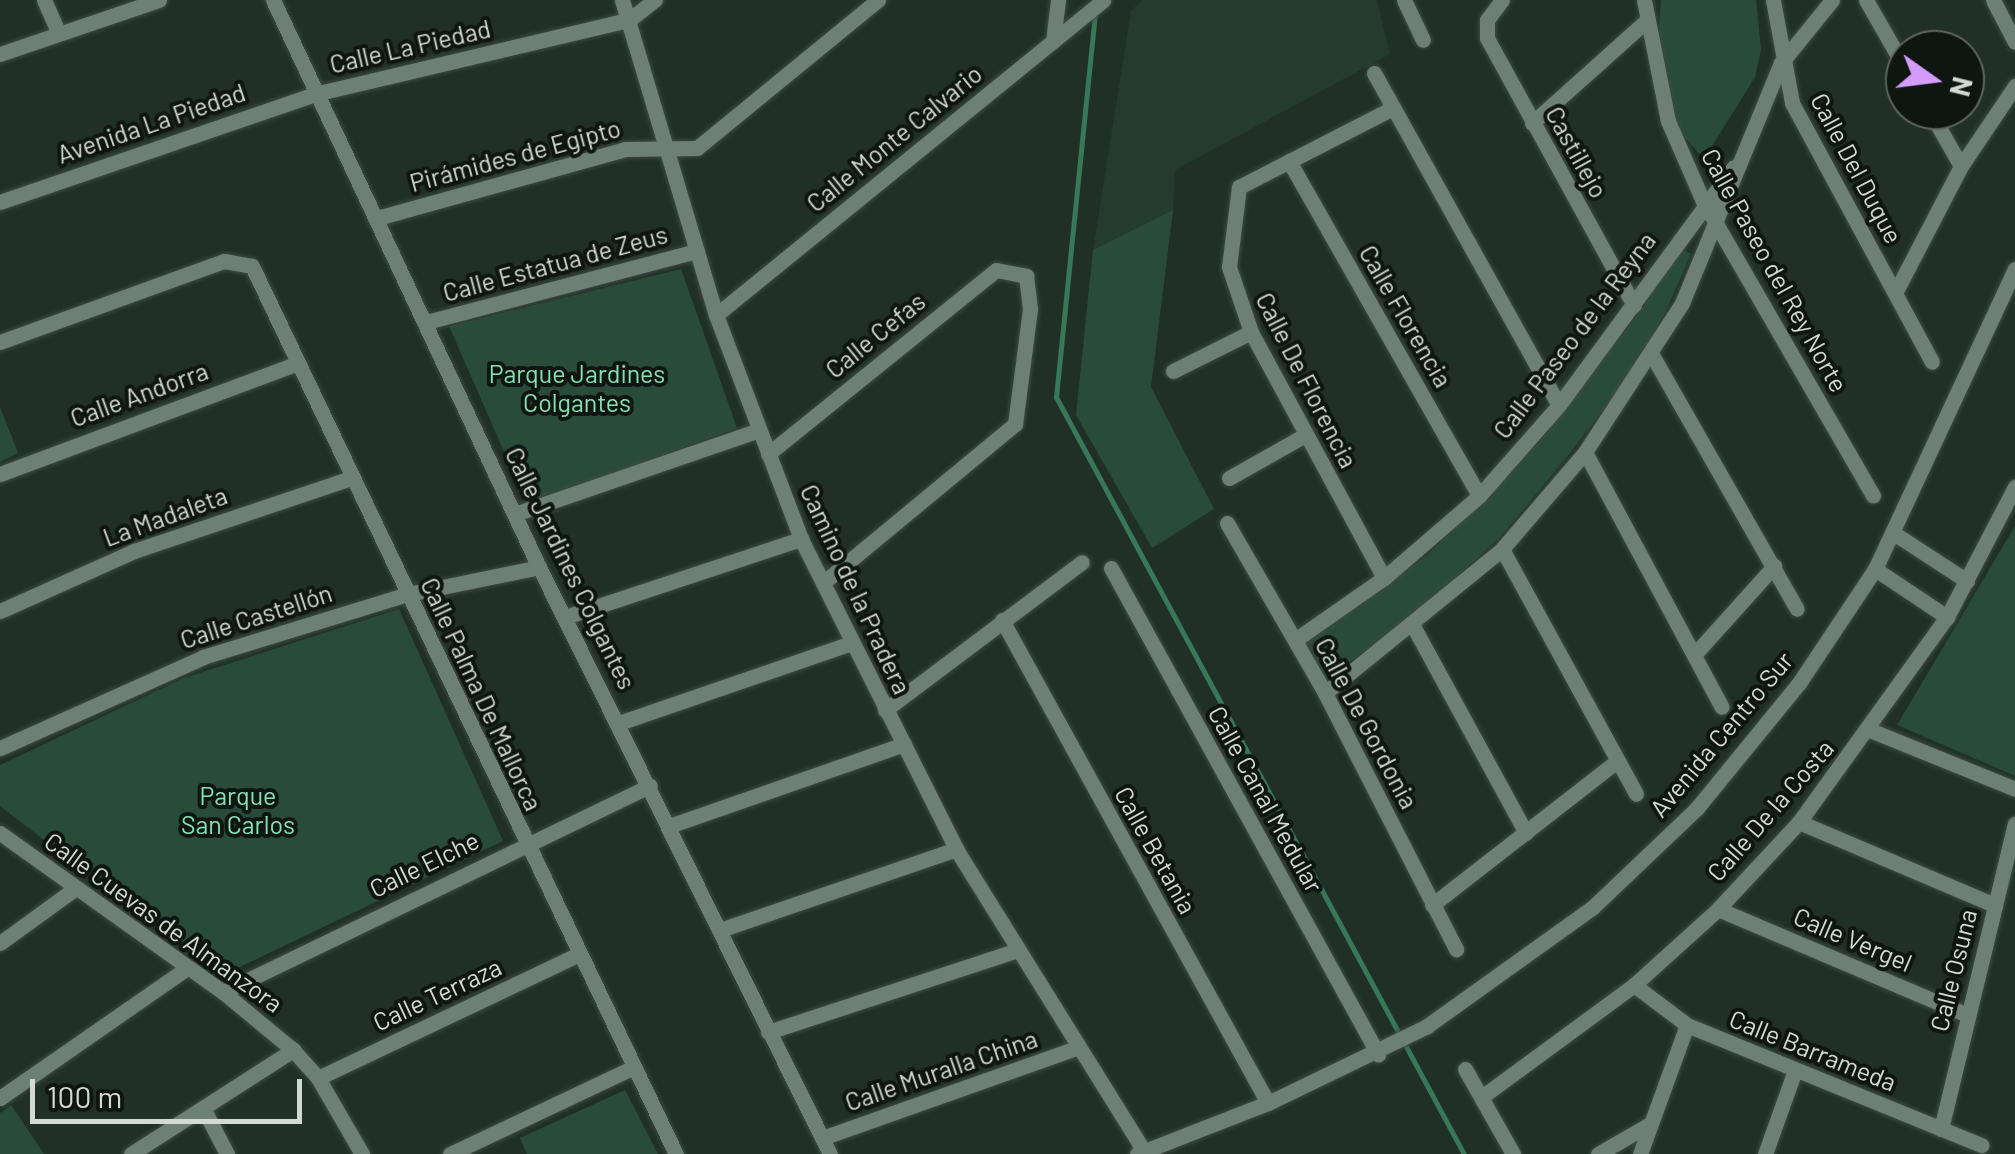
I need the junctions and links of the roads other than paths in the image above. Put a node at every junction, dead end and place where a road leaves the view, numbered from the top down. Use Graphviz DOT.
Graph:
graph roads {
  1 [pos="44,0"];
  2 [pos="159,0"];
  3 [pos="274,0"];
  4 [pos="622,0"];
  5 [pos="655,0"];
  6 [pos="878,0"];
  7 [pos="1058,0"];
  8 [pos="1103,0"];
  9 [pos="1404,0"];
  10 [pos="1502,0"];
  11 [pos="1644,0"];
  12 [pos="1773,0"];
  13 [pos="1832,0"];
  14 [pos="1866,0"];
  15 [pos="1993,0"];
  16 [pos="629,20"];
  17 [pos="1645,22"];
  18 [pos="1885,33"];
  19 [pos="59,34"];
  20 [pos="1423,40"];
  21 [pos="1053,41"];
  22 [pos="2015,42"];
  23 [pos="0,54"];
  24 [pos="1781,63"];
  25 [pos="1374,73"];
  26 [pos="2015,86"];
  27 [pos="319,93"];
  28 [pos="1393,108"];
  29 [pos="1532,123"];
  30 [pos="1940,130"];
  31 [pos="667,149"];
  32 [pos="1289,161"];
  33 [pos="1739,161"];
  34 [pos="1961,166"];
  35 [pos="1703,201"];
  36 [pos="0,202"];
  37 [pos="377,218"];
  38 [pos="1716,226"];
  39 [pos="697,251"];
  40 [pos="2015,269"];
  41 [pos="1896,293"];
  42 [pos="1634,305"];
  43 [pos="716,316"];
  44 [pos="426,322"];
  45 [pos="1251,332"];
  46 [pos="0,342"];
  47 [pos="1652,356"];
  48 [pos="1932,362"];
  49 [pos="295,364"];
  50 [pos="1173,372"];
  51 [pos="1558,405"];
  52 [pos="756,430"];
  53 [pos="1305,435"];
  54 [pos="1585,452"];
  55 [pos="768,454"];
  56 [pos="0,474"];
  57 [pos="351,478"];
  58 [pos="1228,478"];
  59 [pos="2015,486"];
  60 [pos="1478,496"];
  61 [pos="1873,496"];
  62 [pos="515,514"];
  63 [pos="1227,524"];
  64 [pos="1896,534"];
  65 [pos="802,539"];
  66 [pos="1502,548"];
  67 [pos="1082,562"];
  68 [pos="1774,566"];
  69 [pos="539,567"];
  70 [pos="1111,568"];
  71 [pos="1875,569"];
  72 [pos="1384,578"];
  73 [pos="1967,581"];
  74 [pos="823,583"];
  75 [pos="408,594"];
  76 [pos="1797,608"];
  77 [pos="0,611"];
  78 [pos="1947,617"];
  79 [pos="565,618"];
  80 [pos="1002,620"];
  81 [pos="1412,624"];
  82 [pos="1295,640"];
  83 [pos="851,643"];
  84 [pos="1694,655"];
  85 [pos="1325,693"];
  86 [pos="1722,707"];
  87 [pos="885,710"];
  88 [pos="619,722"];
  89 [pos="1870,730"];
  90 [pos="904,744"];
  91 [pos="0,748"];
  92 [pos="1616,762"];
  93 [pos="650,786"];
  94 [pos="2015,788"];
  95 [pos="1636,794"];
  96 [pos="1799,822"];
  97 [pos="2015,824"];
  98 [pos="668,826"];
  99 [pos="1526,832"];
  100 [pos="0,833"];
  101 [pos="523,842"];
  102 [pos="956,849"];
  103 [pos="73,890"];
  104 [pos="1432,905"];
  105 [pos="1995,905"];
  106 [pos="1718,909"];
  107 [pos="720,930"];
  108 [pos="0,943"];
  109 [pos="1456,949"];
  110 [pos="1014,951"];
  111 [pos="577,955"];
  112 [pos="187,968"];
  113 [pos="1634,985"];
  114 [pos="223,992"];
  115 [pos="1968,1015"];
  116 [pos="1687,1025"];
  117 [pos="768,1032"];
  118 [pos="1076,1048"];
  119 [pos="293,1050"];
  120 [pos="1384,1051"];
  121 [pos="630,1069"];
  122 [pos="1465,1069"];
  123 [pos="1795,1070"];
  124 [pos="318,1078"];
  125 [pos="1483,1096"];
  126 [pos="0,1098"];
  127 [pos="1268,1103"];
  128 [pos="203,1108"];
  129 [pos="1650,1124"];
  130 [pos="1942,1129"];
  131 [pos="822,1138"];
  132 [pos="1982,1146"];
  133 [pos="1142,1153"];
  134 [pos="131,1154"];
  135 [pos="227,1154"];
  136 [pos="362,1154"];
  137 [pos="450,1154"];
  138 [pos="676,1154"];
  139 [pos="830,1154"];
  140 [pos="1513,1154"];
  141 [pos="1598,1154"];
  142 [pos="1640,1154"];
  143 [pos="1765,1154"];
  1 -- 19 [label="street"];
  2 -- 19 [label="street"];
  3 -- 27 [label="street, Calle Jardines Colgantes"];
  4 -- 16 [label="street, Camino de la Pradera"];
  5 -- 16 [label="street"];
  6 -- 31 [label="street, Pirámides de Egipto"];
  7 -- 21 [label="street"];
  8 -- 21 [label="street, Calle Monte Calvario"];
  9 -- 20 [label="street"];
  10 -- 29 [label="street, Castillejo"];
  11 -- 17 [label="street, Calle Paseo del Rey Norte"];
  12 -- 24 [label="street, Calle Del Duque"];
  13 -- 24 [label="street, Calle Paseo de la Reyna"];
  14 -- 18 [label="street"];
  15 -- 22 [label="street"];
  16 -- 27 [label="street, Calle La Piedad"];
  16 -- 31 [label="street, Camino de la Pradera"];
  17 -- 29 [label="street"];
  17 -- 35 [label="street, Calle Paseo del Rey Norte"];
  19 -- 23 [label="street"];
  21 -- 43 [label="street, Calle Monte Calvario"];
  24 -- 33 [label="street, Calle Paseo de la Reyna"];
  24 -- 41 [label="street, Calle Del Duque"];
  25 -- 28 [label="street"];
  26 -- 34 [label="street, Calle Del Duque"];
  27 -- 36 [label="street, Avenida La Piedad"];
  27 -- 37 [label="street, Calle Jardines Colgantes"];
  28 -- 32 [label="street, Calle De Florencia"];
  28 -- 51 [label="street"];
  29 -- 42 [label="street, Castillejo"];
  30 -- 34 [label="street"];
  31 -- 37 [label="street, Pirámides de Egipto"];
  31 -- 39 [label="street, Camino de la Pradera"];
  32 -- 45 [label="street, Calle De Florencia"];
  32 -- 60 [label="street, Calle Florencia"];
  33 -- 35 [label="street, Calle Paseo de la Reyna"];
  33 -- 38 [label="street, Calle Paseo de la Reyna"];
  34 -- 41 [label="street, Calle Del Duque"];
  35 -- 38 [label="street, Calle Paseo del Rey Norte"];
  35 -- 42 [label="street, Calle Paseo de la Reyna"];
  37 -- 44 [label="street, Calle Jardines Colgantes"];
  38 -- 47 [label="street, Calle Paseo de la Reyna"];
  38 -- 61 [label="street, Calle Paseo del Rey Norte"];
  39 -- 43 [label="street, Camino de la Pradera"];
  39 -- 44 [label="street, Calle Estatua de Zeus"];
  40 -- 64 [label="street, Avenida Centro Sur"];
  41 -- 48 [label="street, Calle Del Duque"];
  42 -- 51 [label="street, Calle Paseo de la Reyna"];
  43 -- 52 [label="street, Camino de la Pradera"];
  44 -- 62 [label="street, Calle Jardines Colgantes"];
  45 -- 50 [label="street"];
  45 -- 53 [label="street, Calle De Florencia"];
  46 -- 49 [label="street, Calle Palma De Mallorca"];
  47 -- 54 [label="street, Calle Paseo de la Reyna"];
  47 -- 68 [label="street"];
  49 -- 56 [label="street, Calle Andorra"];
  49 -- 57 [label="street, Calle Palma De Mallorca"];
  51 -- 60 [label="street, Calle Paseo de la Reyna"];
  52 -- 55 [label="street, Camino de la Pradera"];
  52 -- 62 [label="street"];
  53 -- 58 [label="street"];
  53 -- 72 [label="street, Calle De Florencia"];
  54 -- 66 [label="street, Calle Paseo de la Reyna"];
  54 -- 84 [label="street"];
  55 -- 65 [label="street, Camino de la Pradera"];
  55 -- 74 [label="street, Calle Cefas"];
  57 -- 75 [label="street, Calle Palma De Mallorca"];
  57 -- 77 [label="street, La Madaleta"];
  59 -- 73 [label="street, Calle De la Costa"];
  60 -- 72 [label="street, Calle Paseo de la Reyna"];
  62 -- 69 [label="street, Calle Jardines Colgantes"];
  63 -- 82 [label="street, Calle De Gordonia"];
  64 -- 71 [label="street, Avenida Centro Sur"];
  64 -- 73 [label="street"];
  65 -- 74 [label="street, Camino de la Pradera"];
  65 -- 79 [label="street"];
  66 -- 81 [label="street, Calle Paseo de la Reyna"];
  66 -- 92 [label="street"];
  67 -- 80 [label="street"];
  68 -- 76 [label="street"];
  68 -- 84 [label="street"];
  69 -- 75 [label="street, Calle Castellón"];
  69 -- 79 [label="street, Calle Jardines Colgantes"];
  70 -- 120 [label="street, Calle Canal Medular"];
  71 -- 78 [label="street"];
  71 -- 120 [label="street, Avenida Centro Sur"];
  72 -- 82 [label="street, Calle Paseo de la Reyna"];
  73 -- 78 [label="street, Calle De la Costa"];
  74 -- 83 [label="street, Camino de la Pradera"];
  75 -- 91 [label="street, Calle Castellón"];
  75 -- 101 [label="street, Calle Palma De Mallorca"];
  78 -- 89 [label="street, Calle De la Costa"];
  79 -- 88 [label="street, Calle Jardines Colgantes"];
  80 -- 87 [label="street"];
  80 -- 127 [label="street, Calle Betania"];
  81 -- 85 [label="street, Calle Paseo de la Reyna"];
  81 -- 99 [label="street"];
  82 -- 85 [label="street, Calle De Gordonia"];
  83 -- 87 [label="street, Camino de la Pradera"];
  83 -- 88 [label="street"];
  84 -- 86 [label="street"];
  85 -- 104 [label="street, Calle De Gordonia"];
  87 -- 90 [label="street, Camino de la Pradera"];
  88 -- 93 [label="street, Calle Jardines Colgantes"];
  89 -- 94 [label="street"];
  89 -- 96 [label="street, Calle De la Costa"];
  90 -- 98 [label="street"];
  90 -- 102 [label="street, Camino de la Pradera"];
  92 -- 95 [label="street"];
  92 -- 99 [label="street"];
  93 -- 98 [label="street, Calle Jardines Colgantes"];
  93 -- 101 [label="street, Calle Elche"];
  96 -- 105 [label="street"];
  96 -- 106 [label="street, Calle De la Costa"];
  97 -- 105 [label="street, Calle Osuna"];
  98 -- 107 [label="street, Calle Jardines Colgantes"];
  99 -- 104 [label="street"];
  100 -- 103 [label="street, Calle Cuevas de Almanzora"];
  101 -- 111 [label="street, Calle Palma De Mallorca"];
  101 -- 114 [label="street, Calle Elche"];
  102 -- 107 [label="street"];
  102 -- 110 [label="street, Camino de la Pradera"];
  103 -- 108 [label="street"];
  103 -- 112 [label="street, Calle Cuevas de Almanzora"];
  104 -- 109 [label="street, Calle De Gordonia"];
  105 -- 115 [label="street, Calle Osuna"];
  106 -- 113 [label="street, Calle De la Costa"];
  106 -- 115 [label="street, Calle Vergel"];
  107 -- 117 [label="street, Calle Jardines Colgantes"];
  110 -- 117 [label="street"];
  110 -- 118 [label="street, Camino de la Pradera"];
  111 -- 121 [label="street, Calle Palma De Mallorca"];
  111 -- 124 [label="street, Calle Terraza"];
  112 -- 114 [label="street, Calle Cuevas de Almanzora"];
  112 -- 126 [label="street"];
  113 -- 116 [label="street, Calle Barrameda"];
  113 -- 125 [label="street, Calle De la Costa"];
  114 -- 119 [label="street, Calle Cuevas de Almanzora"];
  115 -- 130 [label="street, Calle Osuna"];
  116 -- 123 [label="street, Calle Barrameda"];
  116 -- 129 [label="street"];
  117 -- 131 [label="street, Calle Jardines Colgantes"];
  118 -- 131 [label="street, Calle Muralla China"];
  118 -- 133 [label="street, Camino de la Pradera"];
  119 -- 124 [label="street, Calle Cuevas de Almanzora"];
  119 -- 128 [label="street"];
  120 -- 127 [label="street, Avenida Centro Sur"];
  121 -- 137 [label="street"];
  121 -- 138 [label="street, Calle Palma De Mallorca"];
  122 -- 125 [label="street"];
  123 -- 130 [label="street, Calle Barrameda"];
  123 -- 143 [label="street"];
  124 -- 136 [label="street, Calle Cuevas de Almanzora"];
  125 -- 140 [label="street"];
  127 -- 133 [label="street, Avenida Centro Sur"];
  128 -- 134 [label="street"];
  128 -- 135 [label="street"];
  129 -- 141 [label="street"];
  129 -- 142 [label="street"];
  130 -- 132 [label="street, Calle Barrameda"];
  131 -- 139 [label="street, Calle Jardines Colgantes"];
}
